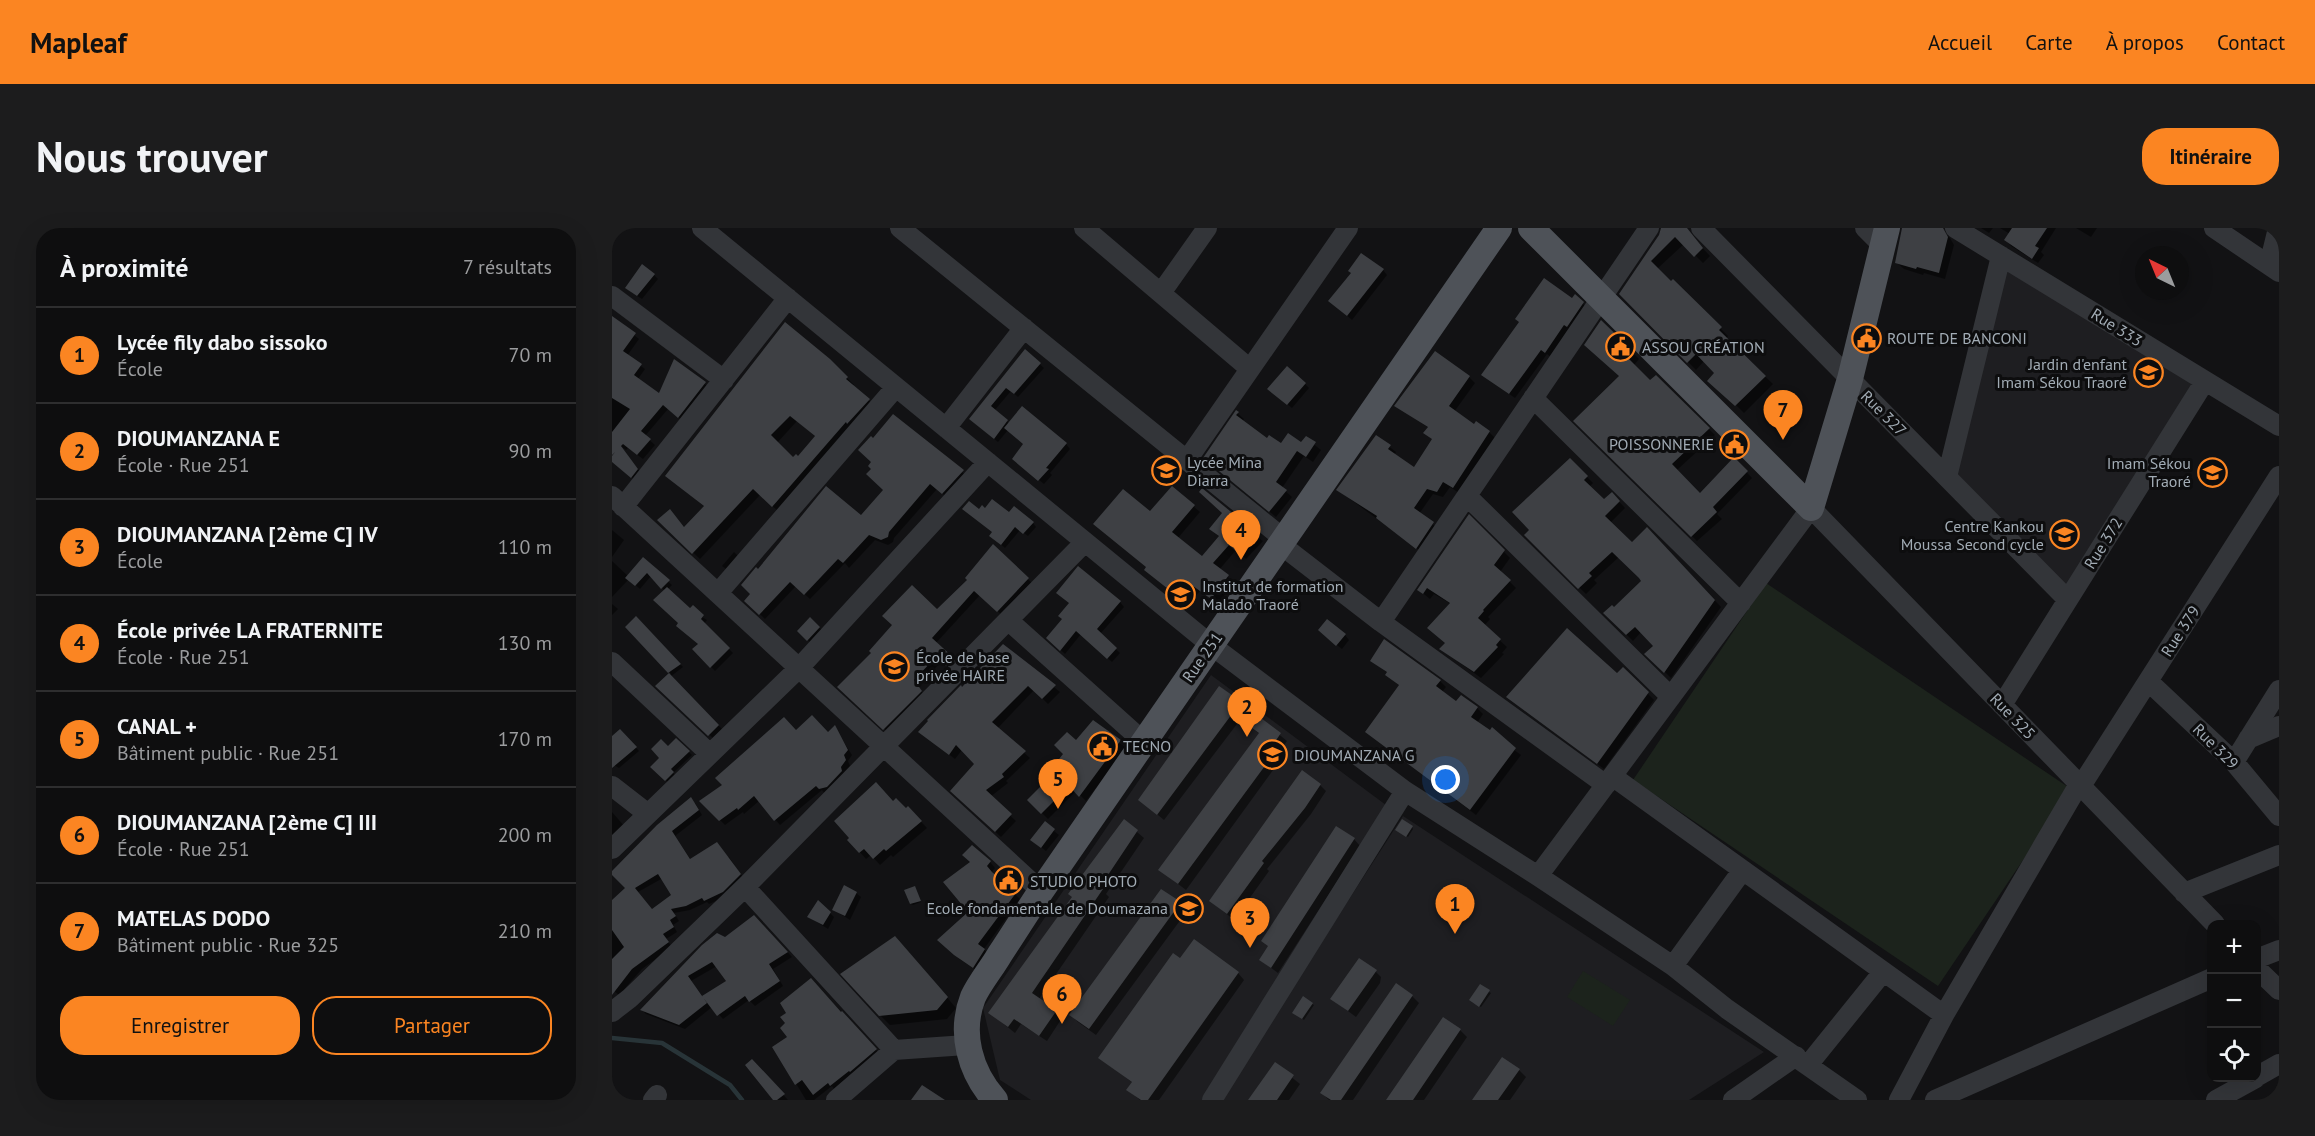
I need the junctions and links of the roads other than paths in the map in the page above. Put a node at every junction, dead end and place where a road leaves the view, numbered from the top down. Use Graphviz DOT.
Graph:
graph roads {
  1 [pos="702,228"];
  2 [pos="900,228"];
  3 [pos="1084,228"];
  4 [pos="1207,228"];
  5 [pos="1348,228"];
  6 [pos="1499,228"];
  7 [pos="1531,228"];
  8 [pos="1649,228"];
  9 [pos="1701,228"];
  10 [pos="1865,228"];
  11 [pos="1955,228"];
  12 [pos="2214,228"];
  13 [pos="2278,228"];
  14 [pos="723,236"];
  15 [pos="1885,237"];
  16 [pos="2001,256"];
  17 [pos="2274,269"];
  18 [pos="1161,293"];
  19 [pos="612,296"];
  20 [pos="788,298"];
  21 [pos="1602,298"];
  22 [pos="1024,328"];
  23 [pos="1250,369"];
  24 [pos="1850,379"];
  25 [pos="724,380"];
  26 [pos="2205,381"];
  27 [pos="896,387"];
  28 [pos="1533,398"];
  29 [pos="2279,426"];
  30 [pos="946,428"];
  31 [pos="1187,460"];
  32 [pos="988,462"];
  33 [pos="2279,476"];
  34 [pos="1947,477"];
  35 [pos="1467,496"];
  36 [pos="618,501"];
  37 [pos="1812,508"];
  38 [pos="1085,542"];
  39 [pos="1282,542"];
  40 [pos="718,593"];
  41 [pos="2067,599"];
  42 [pos="1741,603"];
  43 [pos="1009,621"];
  44 [pos="1381,622"];
  45 [pos="1211,645"];
  46 [pos="612,662"];
  47 [pos="799,669"];
  48 [pos="2148,681"];
  49 [pos="2279,690"];
  50 [pos="1671,697"];
  51 [pos="2002,705"];
  52 [pos="2279,726"];
  53 [pos="2248,740"];
  54 [pos="1144,742"];
  55 [pos="884,747"];
  56 [pos="710,754"];
  57 [pos="2234,762"];
  58 [pos="1609,780"];
  59 [pos="2080,785"];
  60 [pos="612,786"];
  61 [pos="1405,791"];
  62 [pos="648,814"];
  63 [pos="2279,816"];
  64 [pos="612,849"];
  65 [pos="2279,855"];
  66 [pos="1742,871"];
  67 [pos="1538,876"];
  68 [pos="745,887"];
  69 [pos="1041,891"];
  70 [pos="2184,892"];
  71 [pos="2211,920"];
  72 [pos="2279,950"];
  73 [pos="2261,957"];
  74 [pos="1673,966"];
  75 [pos="1883,972"];
  76 [pos="2261,973"];
  77 [pos="2207,980"];
  78 [pos="2279,990"];
  79 [pos="612,1012"];
  80 [pos="1944,1015"];
  81 [pos="966,1045"];
  82 [pos="894,1050"];
  83 [pos="1802,1060"];
  84 [pos="2279,1064"];
  85 [pos="2261,1074"];
  86 [pos="2247,1082"];
  87 [pos="836,1100"];
  88 [pos="995,1100"];
  89 [pos="1212,1100"];
  90 [pos="1733,1100"];
  91 [pos="1857,1100"];
  92 [pos="1899,1100"];
  93 [pos="1935,1100"];
  94 [pos="2216,1100"];
  1 -- 14 [label="street"];
  2 -- 22 [label="street"];
  3 -- 18 [label="street"];
  4 -- 18 [label="street"];
  5 -- 23 [label="street"];
  6 -- 39 [label="main road, Rue 251"];
  7 -- 21 [label="main road"];
  8 -- 21 [label="street"];
  9 -- 24 [label="street, Rue 327"];
  10 -- 15 [label="street"];
  11 -- 16 [label="street, Rue 333"];
  12 -- 17 [label="street"];
  13 -- 17 [label="street"];
  14 -- 20 [label="street"];
  15 -- 24 [label="main road"];
  16 -- 26 [label="street, Rue 333"];
  16 -- 34 [label="street"];
  18 -- 23 [label="street"];
  19 -- 25 [label="street"];
  20 -- 25 [label="street"];
  20 -- 27 [label="street"];
  21 -- 28 [label="street"];
  21 -- 37 [label="main road"];
  22 -- 30 [label="street"];
  22 -- 31 [label="street"];
  23 -- 31 [label="street"];
  24 -- 34 [label="street, Rue 327"];
  24 -- 37 [label="main road"];
  25 -- 36 [label="street"];
  26 -- 29 [label="street, Rue 333"];
  26 -- 41 [label="street, Rue 372"];
  27 -- 30 [label="street"];
  27 -- 40 [label="street"];
  28 -- 35 [label="street"];
  28 -- 42 [label="street"];
  30 -- 32 [label="street"];
  31 -- 39 [label="street"];
  32 -- 38 [label="street"];
  32 -- 47 [label="street"];
  33 -- 48 [label="street, Rue 379"];
  34 -- 41 [label="street, Rue 327"];
  35 -- 44 [label="street"];
  35 -- 50 [label="street"];
  36 -- 40 [label="street"];
  37 -- 42 [label="street"];
  37 -- 51 [label="street, Rue 325"];
  38 -- 43 [label="street"];
  38 -- 45 [label="street"];
  39 -- 44 [label="street"];
  39 -- 45 [label="main road, Rue 251"];
  40 -- 47 [label="street"];
  41 -- 51 [label="street, Rue 372"];
  42 -- 50 [label="street"];
  43 -- 54 [label="street"];
  43 -- 55 [label="street"];
  44 -- 58 [label="street"];
  45 -- 54 [label="main road, Rue 251"];
  45 -- 61 [label="street"];
  46 -- 56 [label="street"];
  47 -- 55 [label="street"];
  47 -- 56 [label="street"];
  48 -- 57 [label="street, Rue 329"];
  48 -- 59 [label="street, Rue 379"];
  49 -- 53 [label="street"];
  50 -- 58 [label="street"];
  51 -- 59 [label="street, Rue 325"];
  52 -- 53 [label="street"];
  53 -- 57 [label="street"];
  54 -- 69 [label="main road, Rue 251"];
  55 -- 68 [label="street"];
  55 -- 69 [label="street"];
  56 -- 62 [label="street"];
  57 -- 63 [label="street, Rue 329"];
  58 -- 66 [label="street"];
  58 -- 67 [label="street"];
  59 -- 70 [label="street, Rue 325"];
  59 -- 80 [label="street, Rue 379"];
  60 -- 62 [label="street"];
  61 -- 67 [label="street"];
  61 -- 89 [label="street"];
  62 -- 64 [label="street"];
  65 -- 70 [label="street"];
  66 -- 74 [label="street"];
  66 -- 75 [label="street"];
  67 -- 74 [label="street"];
  68 -- 79 [label="street"];
  68 -- 82 [label="street"];
  69 -- 81 [label="main road, Rue 251"];
  70 -- 71 [label="street, Rue 325"];
  72 -- 73 [label="street"];
  74 -- 83 [label="street"];
  75 -- 80 [label="street"];
  75 -- 83 [label="street"];
  76 -- 78 [label="street"];
  77 -- 93 [label="street"];
  80 -- 92 [label="street, Rue 379"];
  81 -- 82 [label="street"];
  81 -- 88 [label="main road, Rue 251"];
  82 -- 87 [label="street"];
  83 -- 90 [label="street"];
  83 -- 91 [label="street"];
  84 -- 85 [label="street"];
  86 -- 94 [label="street"];
}
